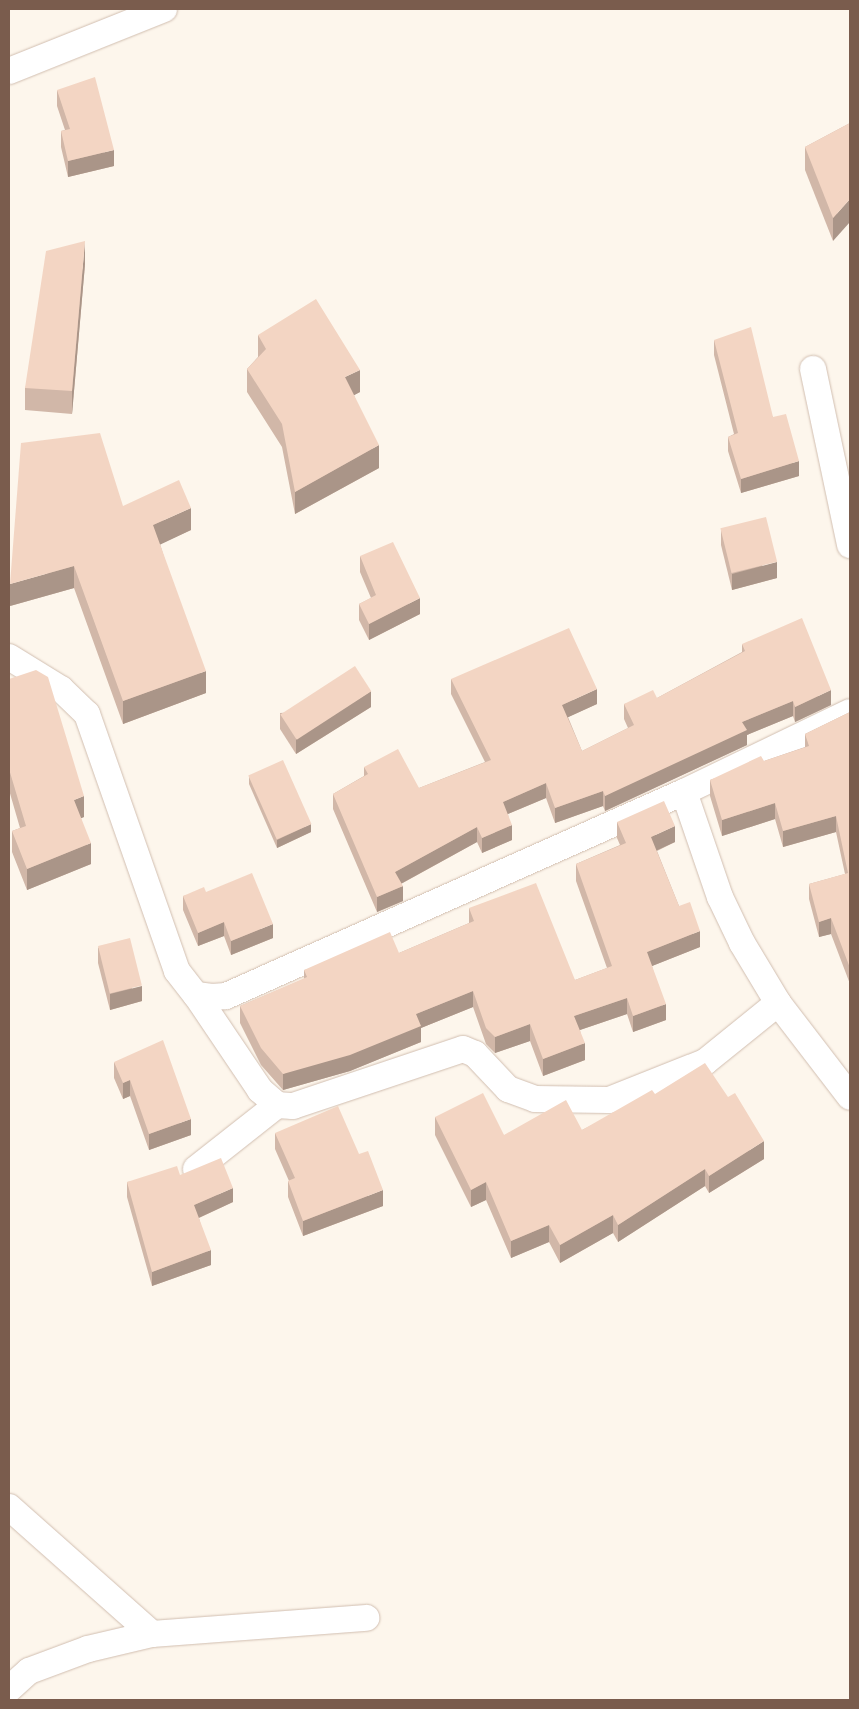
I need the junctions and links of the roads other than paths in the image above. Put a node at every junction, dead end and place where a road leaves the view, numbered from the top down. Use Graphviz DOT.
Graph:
graph roads {
  1 [pos="164,9"];
  2 [pos="9,71"];
  3 [pos="813,369"];
  4 [pos="850,546"];
  5 [pos="9,656"];
  6 [pos="850,712"];
  7 [pos="684,792"];
  8 [pos="196,995"];
  9 [pos="778,1003"];
  10 [pos="850,1097"];
  11 [pos="277,1105"];
  12 [pos="196,1168"];
  13 [pos="9,1507"];
  14 [pos="366,1618"];
  15 [pos="152,1634"];
  16 [pos="9,1688"];
  1 -- 2 [label="street"];
  3 -- 4 [label="street"];
  5 -- 8 [label="street"];
  6 -- 7 [label="street"];
  7 -- 8 [label="street"];
  7 -- 9 [label="street"];
  8 -- 11 [label="street"];
  9 -- 10 [label="street"];
  9 -- 11 [label="street"];
  11 -- 12 [label="street"];
  13 -- 15 [label="street"];
  14 -- 15 [label="street"];
  15 -- 16 [label="street"];
}
